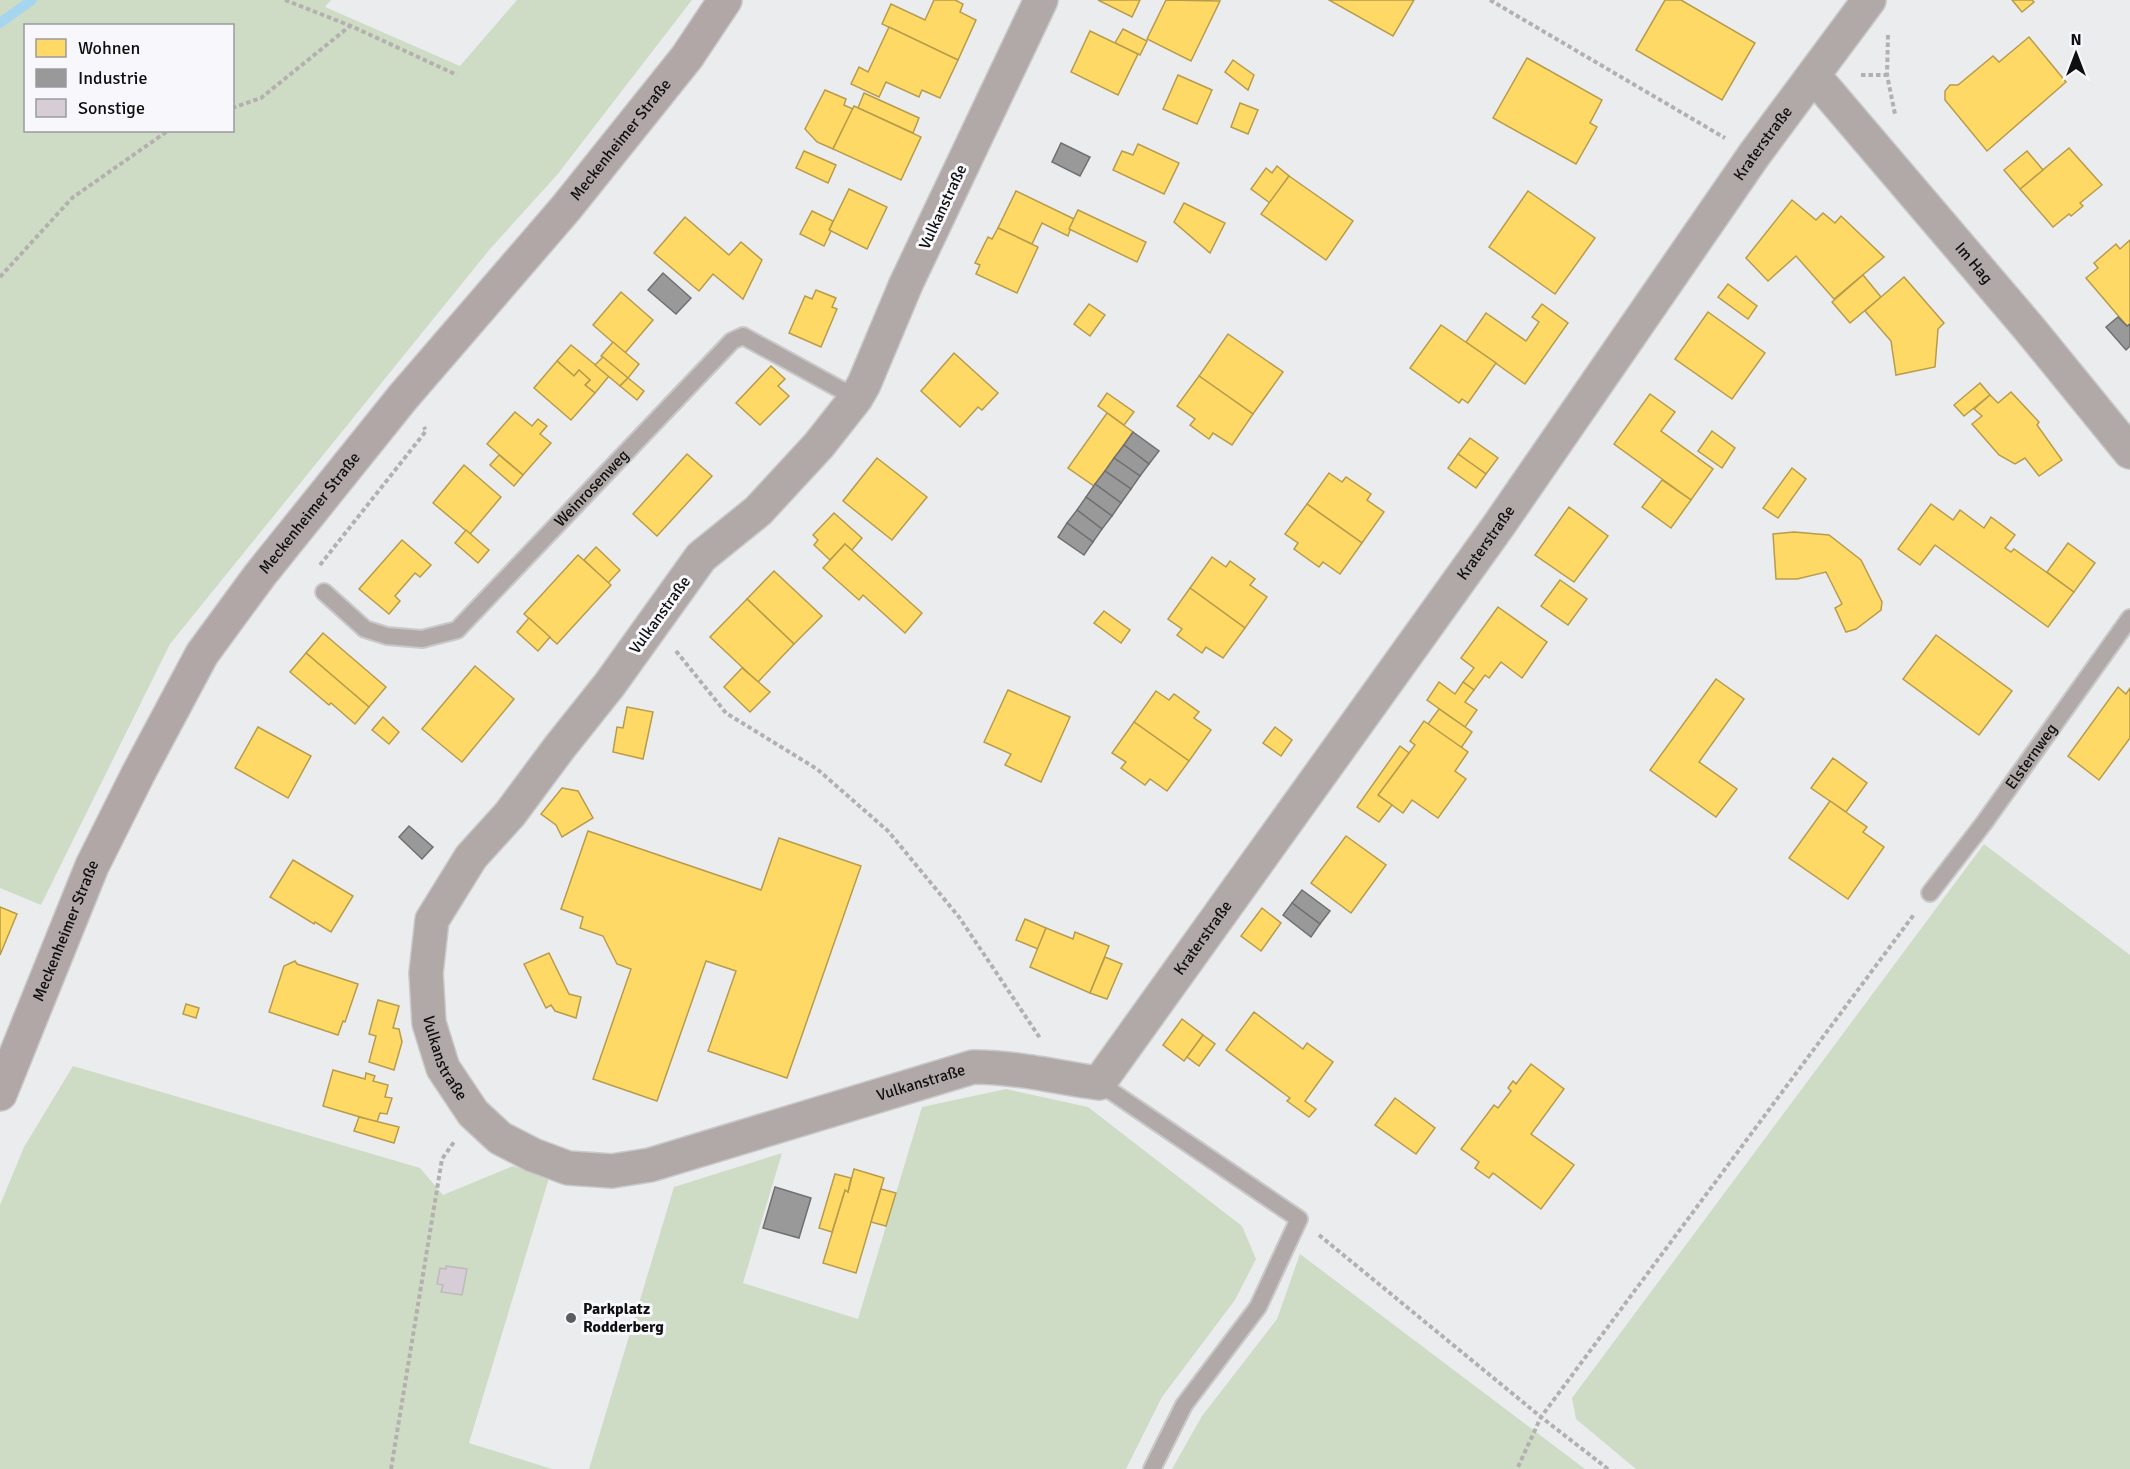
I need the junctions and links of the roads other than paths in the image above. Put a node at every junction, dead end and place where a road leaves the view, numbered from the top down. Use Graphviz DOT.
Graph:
graph roads {
  1 [pos="725,0"];
  2 [pos="1041,0"];
  3 [pos="1868,1"];
  4 [pos="1815,76"];
  5 [pos="856,398"];
  6 [pos="2130,453"];
  7 [pos="324,592"];
  8 [pos="2130,618"];
  9 [pos="1930,893"];
  10 [pos="1099,1083"];
  11 [pos="0,1094"];
  12 [pos="1152,1469"];
  1 -- 11 [label="main road, Meckenheimer Straße"];
  2 -- 5 [label="street, Vulkanstraße"];
  3 -- 4 [label="street, Kraterstraße"];
  4 -- 6 [label="street, Im Hag"];
  4 -- 10 [label="street, Kraterstraße"];
  5 -- 7 [label="lane, Weinrosenweg"];
  5 -- 10 [label="street, Vulkanstraße"];
  8 -- 9 [label="lane, Elsternweg"];
  10 -- 12 [label="lane, Vulkanstraße"];
}
